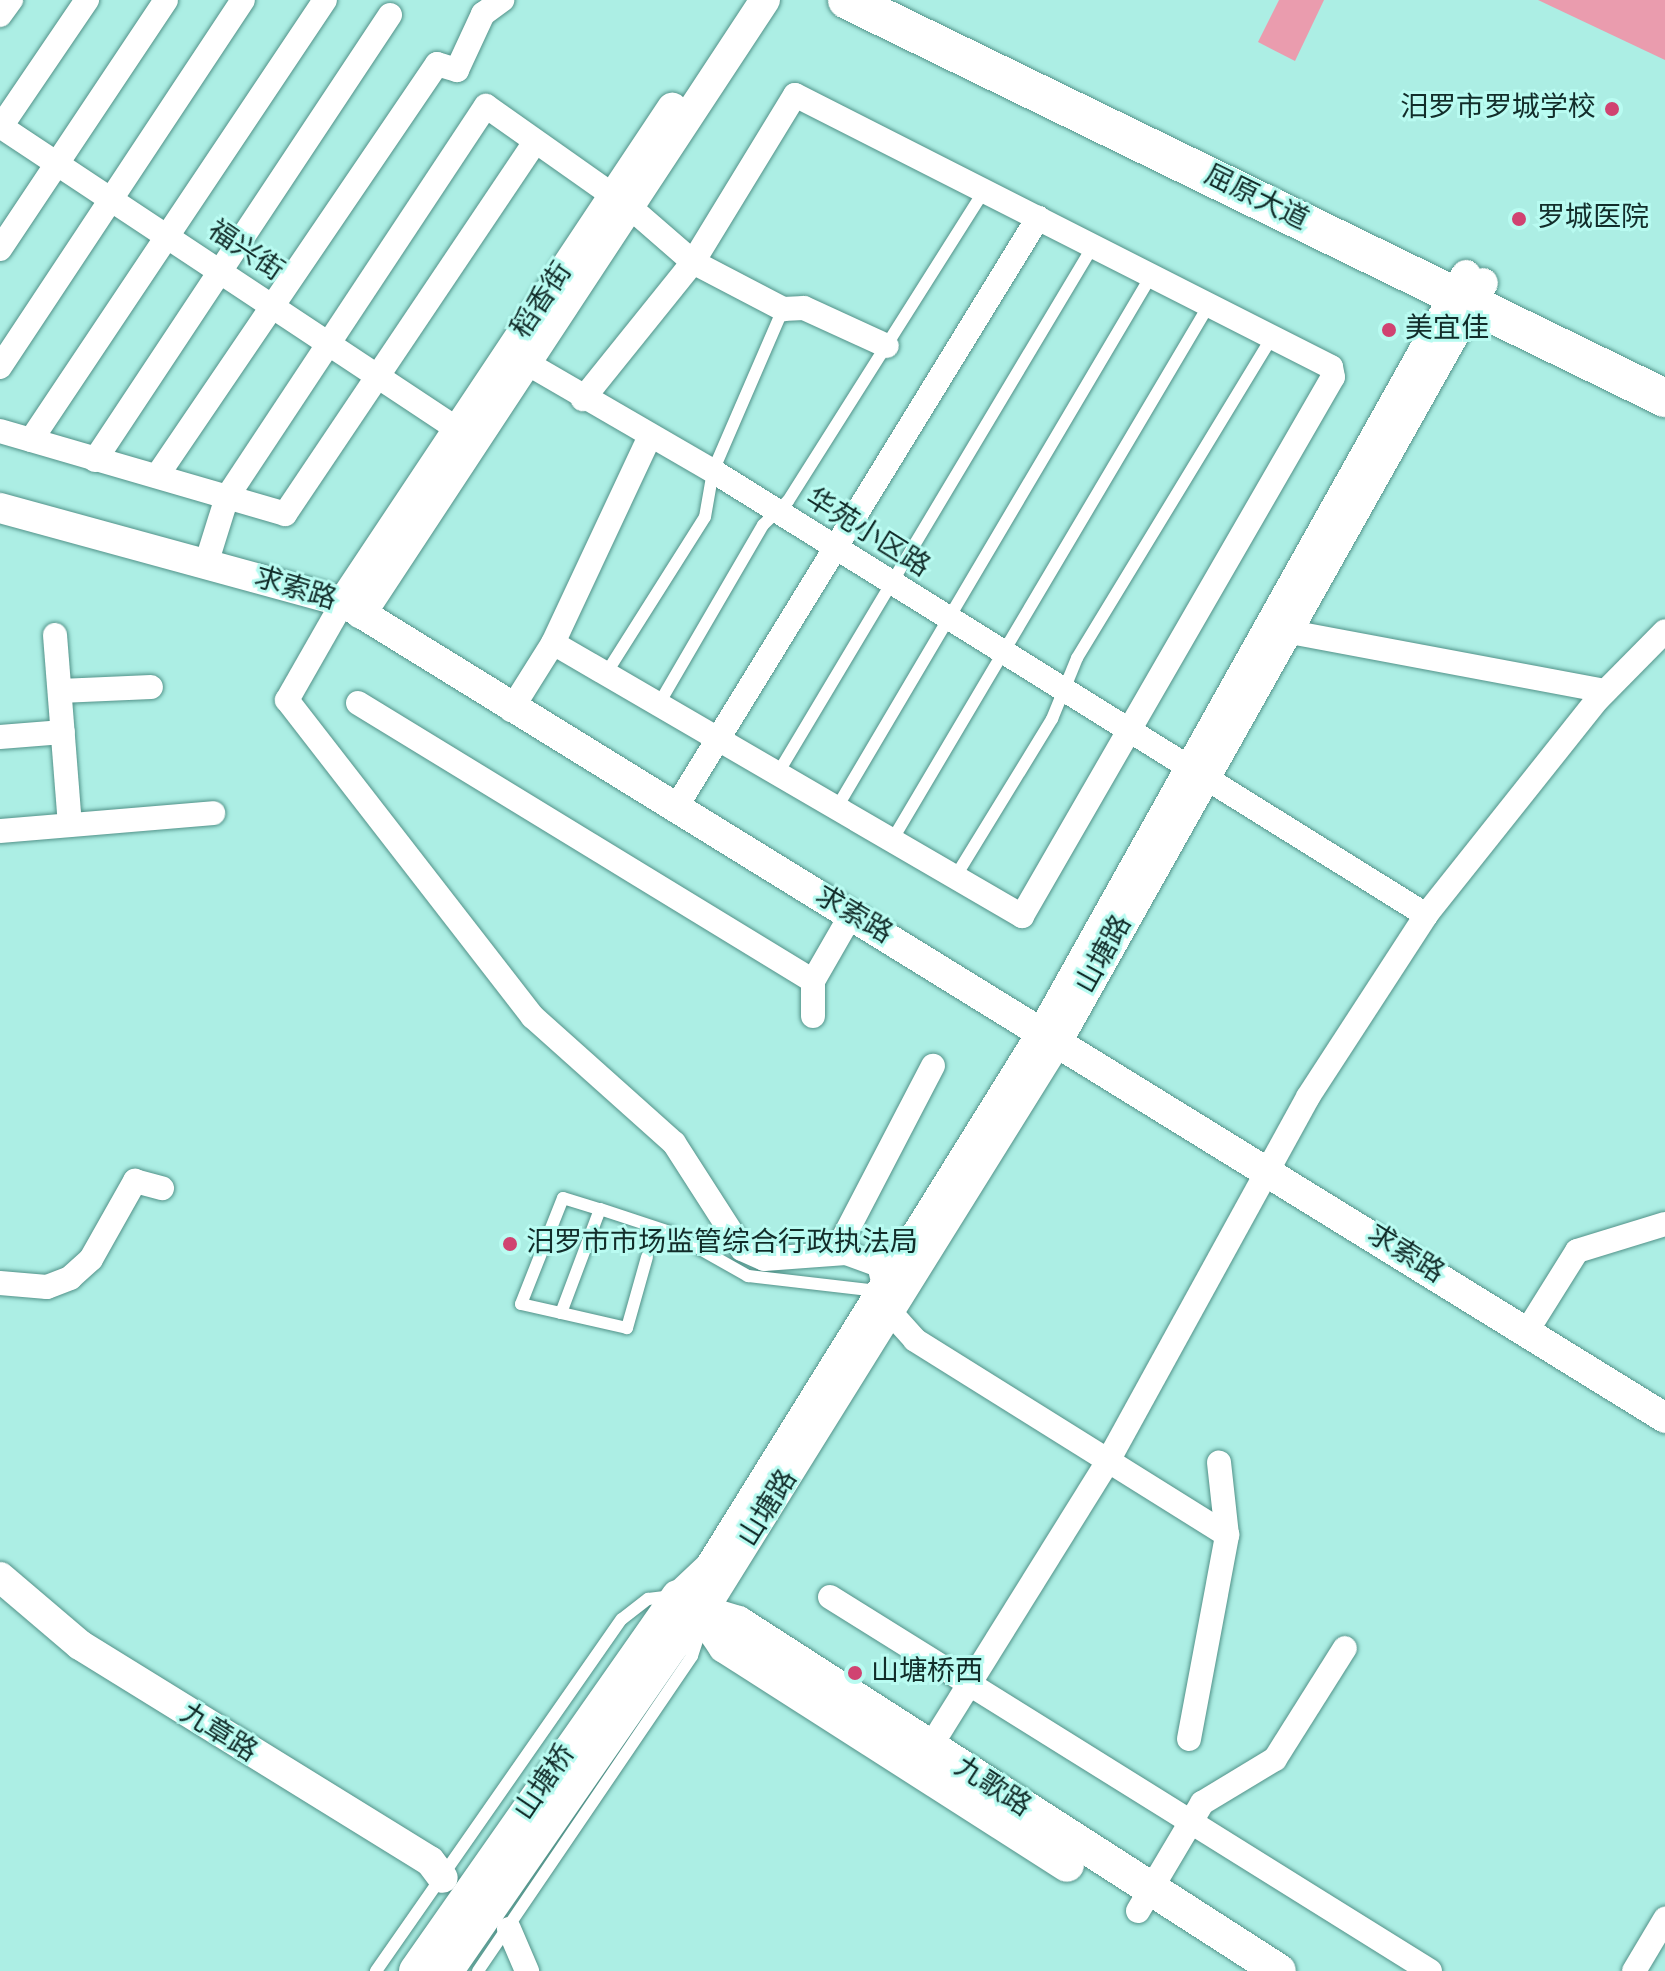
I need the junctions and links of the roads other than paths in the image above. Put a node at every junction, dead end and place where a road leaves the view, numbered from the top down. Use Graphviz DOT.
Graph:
graph roads {
  1 [pos="11,0"];
  2 [pos="87,0"];
  3 [pos="166,0"];
  4 [pos="243,0"];
  5 [pos="325,0"];
  6 [pos="502,0"];
  7 [pos="743,0"];
  8 [pos="765,0"];
  9 [pos="847,0"];
  10 [pos="906,0"];
  11 [pos="0,15"];
  12 [pos="390,15"];
  13 [pos="0,127"];
  14 [pos="534,143"];
  15 [pos="57,164"];
  16 [pos="984,191"];
  17 [pos="111,199"];
  18 [pos="622,202"];
  19 [pos="1038,218"];
  20 [pos="165,236"];
  21 [pos="1093,246"];
  22 [pos="0,249"];
  23 [pos="693,262"];
  24 [pos="219,271"];
  25 [pos="1151,276"];
  26 [pos="1469,289"];
  27 [pos="1209,305"];
  28 [pos="272,307"];
  29 [pos="783,309"];
  30 [pos="1272,337"];
  31 [pos="326,342"];
  32 [pos="887,346"];
  33 [pos="518,358"];
  34 [pos="0,367"];
  35 [pos="1665,371"];
  36 [pos="377,376"];
  37 [pos="1665,398"];
  38 [pos="583,399"];
  39 [pos="457,429"];
  40 [pos="0,431"];
  41 [pos="649,438"];
  42 [pos="31,440"];
  43 [pos="95,460"];
  44 [pos="713,471"];
  45 [pos="157,476"];
  46 [pos="227,497"];
  47 [pos="0,508"];
  48 [pos="777,512"];
  49 [pos="834,548"];
  50 [pos="206,564"];
  51 [pos="895,587"];
  52 [pos="352,608"];
  53 [pos="949,621"];
  54 [pos="1279,629"];
  55 [pos="1665,631"];
  56 [pos="55,635"];
  57 [pos="553,643"];
  58 [pos="1003,655"];
  59 [pos="607,672"];
  60 [pos="151,687"];
  61 [pos="60,691"];
  62 [pos="1605,691"];
  63 [pos="1061,692"];
  64 [pos="660,702"];
  65 [pos="358,703"];
  66 [pos="511,710"];
  67 [pos="63,732"];
  68 [pos="1127,734"];
  69 [pos="0,737"];
  70 [pos="717,737"];
  71 [pos="778,773"];
  72 [pos="1196,778"];
  73 [pos="675,809"];
  74 [pos="836,809"];
  75 [pos="213,813"];
  76 [pos="70,824"];
  77 [pos="0,831"];
  78 [pos="891,842"];
  79 [pos="953,880"];
  80 [pos="851,915"];
  81 [pos="1426,915"];
  82 [pos="813,981"];
  83 [pos="813,1016"];
  84 [pos="1050,1035"];
  85 [pos="933,1066"];
  86 [pos="1268,1170"];
  87 [pos="162,1188"];
  88 [pos="600,1209"];
  89 [pos="1665,1224"];
  90 [pos="836,1252"];
  91 [pos="647,1257"];
  92 [pos="0,1283"];
  93 [pos="888,1303"];
  94 [pos="561,1313"];
  95 [pos="1527,1331"];
  96 [pos="1665,1418"];
  97 [pos="1108,1461"];
  98 [pos="1219,1462"];
  99 [pos="1227,1535"];
  100 [pos="0,1577"];
  101 [pos="0,1591"];
  102 [pos="830,1597"];
  103 [pos="690,1605"];
  104 [pos="1345,1648"];
  105 [pos="970,1684"];
  106 [pos="1189,1739"];
  107 [pos="924,1758"];
  108 [pos="1191,1822"];
  109 [pos="443,1878"];
  110 [pos="1144,1901"];
  111 [pos="1665,1919"];
  112 [pos="509,1929"];
  113 [pos="376,1971"];
  114 [pos="416,1971"];
  115 [pos="446,1971"];
  116 [pos="478,1971"];
  117 [pos="527,1971"];
  118 [pos="1235,1971"];
  119 [pos="1279,1971"];
  120 [pos="1430,1971"];
  121 [pos="1634,1971"];
  1 -- 11 [label="street"];
  2 -- 13 [label="street"];
  3 -- 15 [label="street"];
  4 -- 17 [label="street"];
  5 -- 20 [label="street"];
  6 -- 28 [label="street"];
  7 -- 18 [label="street, 稻香街"];
  8 -- 18 [label="street"];
  9 -- 26 [label="main road, 屈原大道"];
  10 -- 26 [label="main road, 屈原大道"];
  12 -- 24 [label="street"];
  13 -- 15 [label="street, 福兴街"];
  14 -- 18 [label="street"];
  14 -- 31 [label="street"];
  14 -- 36 [label="street"];
  15 -- 17 [label="street, 福兴街"];
  15 -- 22 [label="street"];
  16 -- 19 [label="street"];
  16 -- 23 [label="street"];
  16 -- 32 [label="lane"];
  17 -- 20 [label="street, 福兴街"];
  17 -- 34 [label="street"];
  18 -- 23 [label="street"];
  18 -- 33 [label="street, 稻香街"];
  19 -- 21 [label="street"];
  19 -- 49 [label="street"];
  20 -- 24 [label="street, 福兴街"];
  20 -- 42 [label="street"];
  21 -- 25 [label="street"];
  21 -- 51 [label="lane"];
  23 -- 29 [label="street"];
  23 -- 38 [label="street"];
  24 -- 28 [label="street, 福兴街"];
  24 -- 43 [label="street"];
  25 -- 27 [label="street"];
  25 -- 53 [label="lane"];
  26 -- 35 [label="main road, 屈原大道"];
  26 -- 37 [label="main road, 屈原大道"];
  26 -- 54 [label="street, 山塘路"];
  27 -- 30 [label="street"];
  27 -- 58 [label="lane"];
  28 -- 31 [label="street, 福兴街"];
  28 -- 45 [label="street"];
  29 -- 32 [label="street"];
  29 -- 44 [label="lane"];
  30 -- 63 [label="lane"];
  30 -- 68 [label="street"];
  31 -- 36 [label="street, 福兴街"];
  31 -- 46 [label="street"];
  32 -- 48 [label="lane"];
  33 -- 38 [label="street, 华苑小区路"];
  33 -- 39 [label="street, 稻香街"];
  33 -- 52 [label="street"];
  36 -- 39 [label="street, 福兴街"];
  36 -- 46 [label="street"];
  38 -- 41 [label="street, 华苑小区路"];
  39 -- 52 [label="street, 稻香街"];
  40 -- 42 [label="street"];
  41 -- 44 [label="street, 华苑小区路"];
  41 -- 57 [label="street"];
  42 -- 43 [label="street"];
  43 -- 45 [label="street"];
  44 -- 48 [label="street, 华苑小区路"];
  44 -- 59 [label="lane"];
  45 -- 46 [label="street"];
  46 -- 50 [label="street"];
  47 -- 50 [label="street, 求索路"];
  48 -- 49 [label="street, 华苑小区路"];
  48 -- 64 [label="lane"];
  49 -- 51 [label="street, 华苑小区路"];
  49 -- 70 [label="street"];
  50 -- 52 [label="street, 求索路"];
  51 -- 53 [label="street, 华苑小区路"];
  51 -- 71 [label="lane"];
  52 -- 66 [label="street, 求索路"];
  52 -- 90 [label="street"];
  53 -- 58 [label="street, 华苑小区路"];
  53 -- 74 [label="lane"];
  54 -- 62 [label="street"];
  54 -- 72 [label="street, 山塘路"];
  55 -- 62 [label="street"];
  56 -- 61 [label="street"];
  57 -- 59 [label="street"];
  57 -- 66 [label="street"];
  58 -- 63 [label="street, 华苑小区路"];
  58 -- 78 [label="lane"];
  59 -- 64 [label="street"];
  60 -- 61 [label="street"];
  61 -- 67 [label="street"];
  62 -- 81 [label="street"];
  63 -- 68 [label="street, 华苑小区路"];
  63 -- 79 [label="lane"];
  64 -- 70 [label="street"];
  65 -- 82 [label="street"];
  66 -- 73 [label="street, 求索路"];
  67 -- 69 [label="street"];
  67 -- 76 [label="street"];
  68 -- 72 [label="street, 华苑小区路"];
  68 -- 79 [label="street"];
  70 -- 71 [label="street"];
  70 -- 73 [label="street"];
  71 -- 74 [label="street"];
  72 -- 81 [label="street, 华苑小区路"];
  72 -- 84 [label="street, 山塘路"];
  73 -- 80 [label="street, 求索路"];
  74 -- 78 [label="street"];
  75 -- 76 [label="street"];
  76 -- 77 [label="street"];
  78 -- 79 [label="street"];
  80 -- 82 [label="street"];
  80 -- 84 [label="street, 求索路"];
  81 -- 86 [label="street"];
  82 -- 83 [label="street"];
  84 -- 86 [label="street, 求索路"];
  84 -- 93 [label="street, 山塘路"];
  85 -- 90 [label="street"];
  86 -- 95 [label="street, 求索路"];
  86 -- 97 [label="street"];
  87 -- 92 [label="street"];
  88 -- 93 [label="lane"];
  88 -- 94 [label="lane"];
  88 -- 94 [label="lane"];
  89 -- 95 [label="street"];
  90 -- 93 [label="street"];
  91 -- 94 [label="lane"];
  93 -- 97 [label="street"];
  93 -- 103 [label="street, 山塘路"];
  95 -- 96 [label="street, 求索路"];
  97 -- 99 [label="street"];
  97 -- 105 [label="street"];
  98 -- 99 [label="street"];
  99 -- 106 [label="street"];
  100 -- 109 [label="street, 九章路"];
  101 -- 109 [label="street, 九章路"];
  102 -- 105 [label="street"];
  103 -- 107 [label="main road, 九歌路"];
  103 -- 109 [label="lane"];
  103 -- 112 [label="lane"];
  103 -- 114 [label="main road, 山塘桥"];
  103 -- 115 [label="main road, 山塘桥"];
  104 -- 108 [label="street"];
  105 -- 107 [label="street"];
  105 -- 108 [label="street"];
  107 -- 110 [label="main road, 九歌路"];
  108 -- 110 [label="street"];
  108 -- 120 [label="street"];
  109 -- 113 [label="lane"];
  110 -- 118 [label="main road, 九歌路"];
  110 -- 119 [label="main road, 九歌路"];
  111 -- 121 [label="street"];
  112 -- 116 [label="lane"];
  112 -- 117 [label="street"];
}
